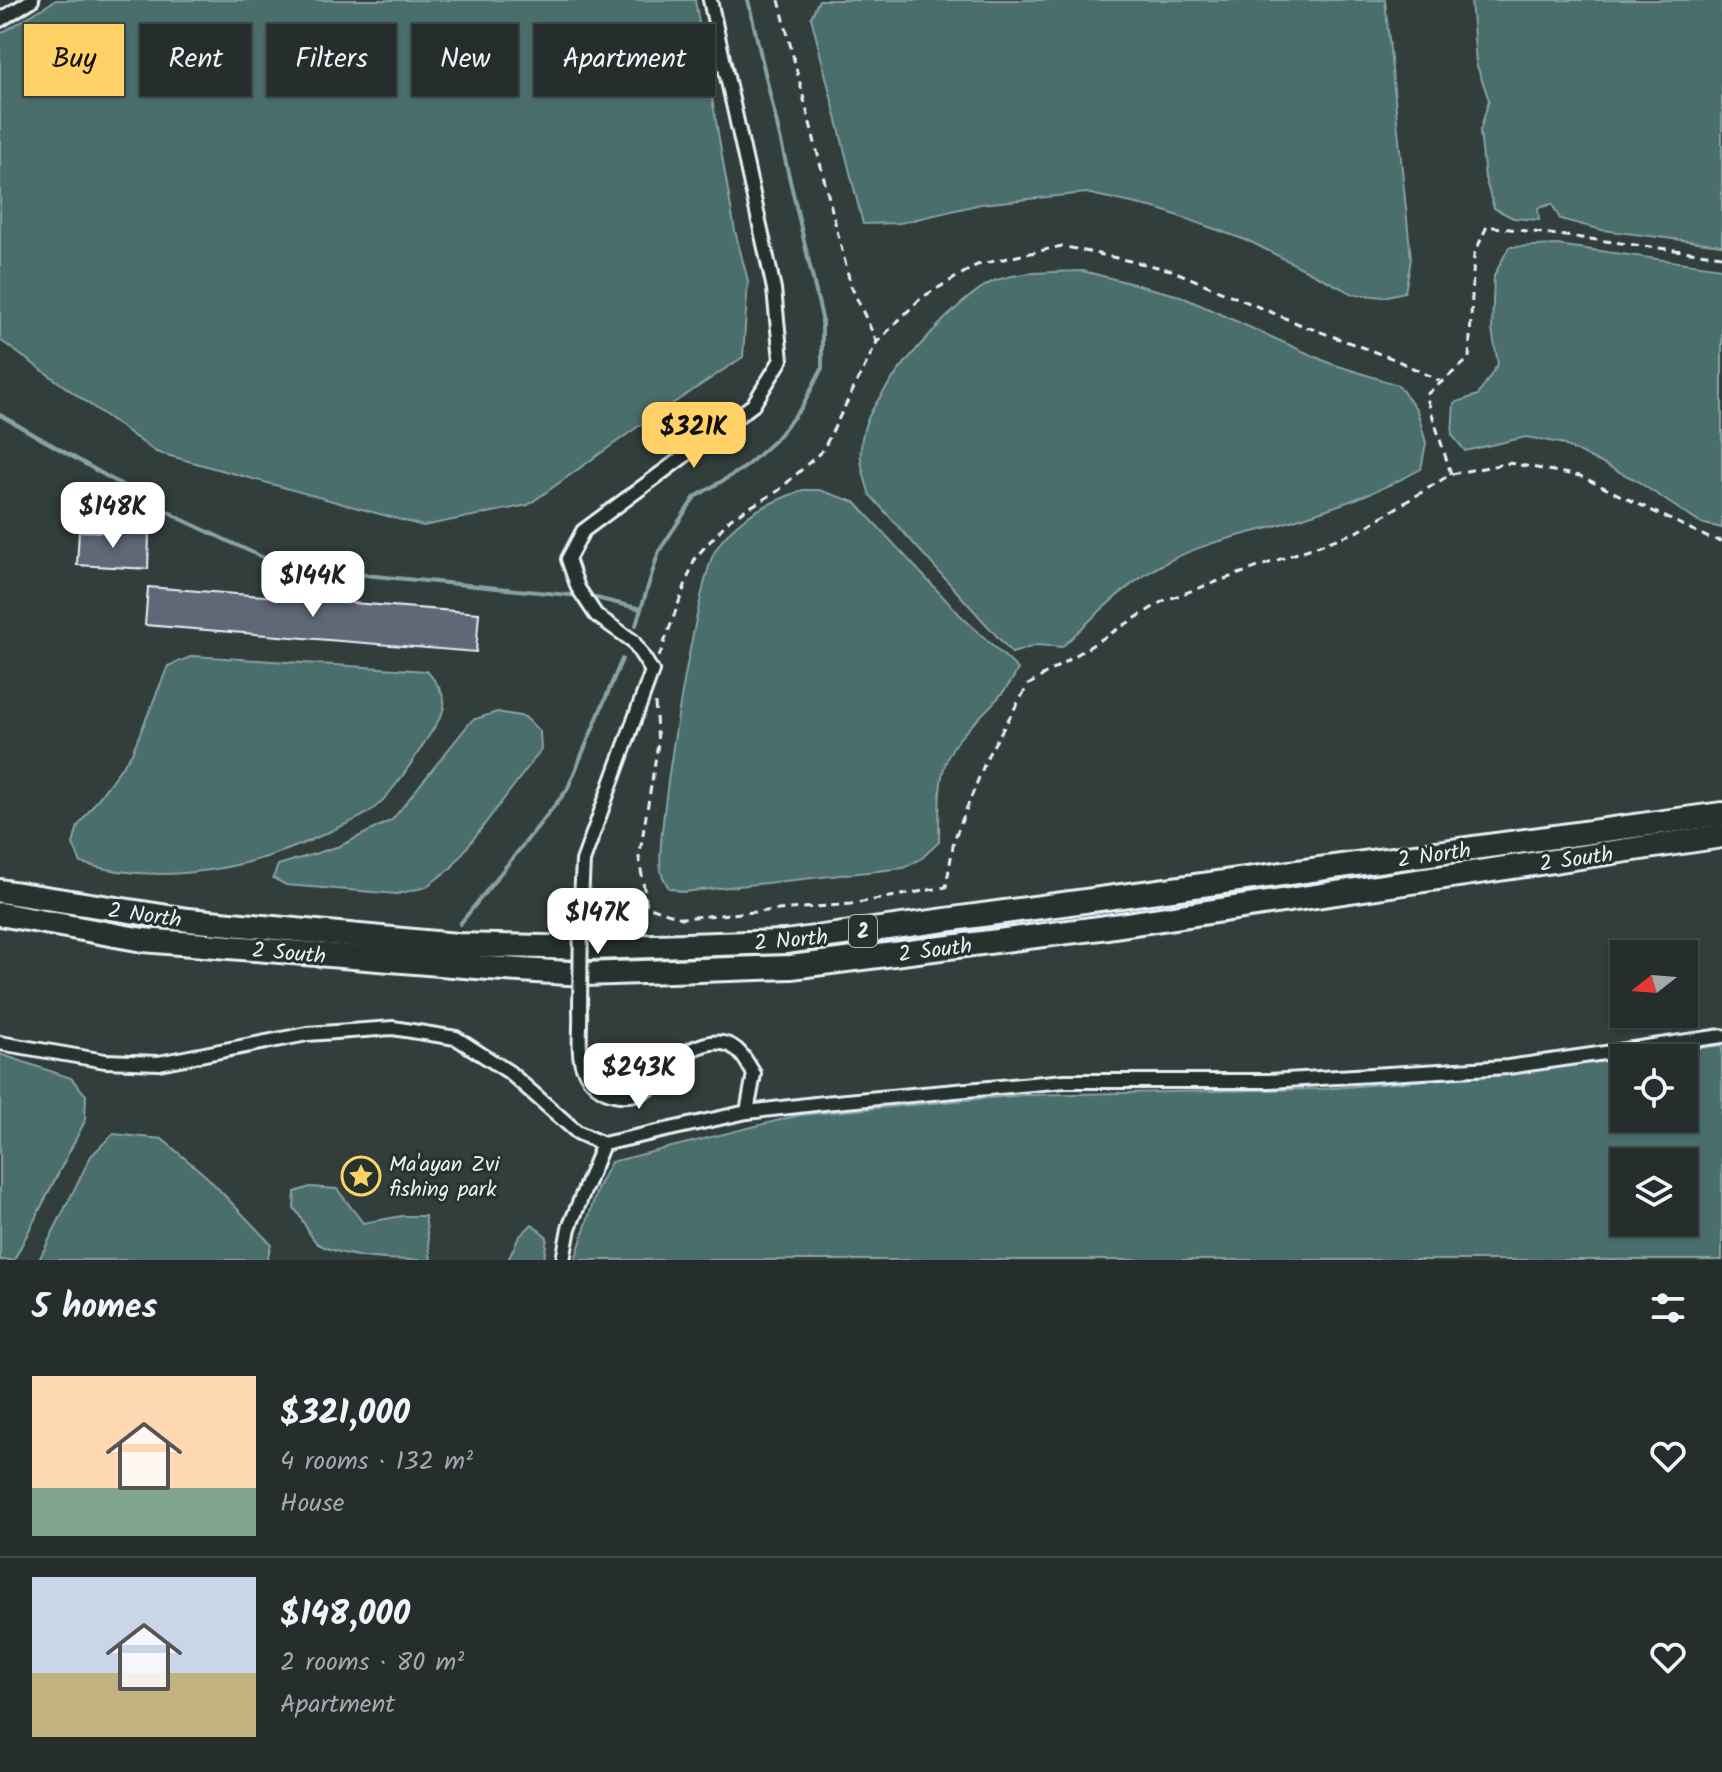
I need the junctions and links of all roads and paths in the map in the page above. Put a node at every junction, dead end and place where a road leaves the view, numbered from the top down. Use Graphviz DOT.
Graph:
graph roads {
  1 [pos="32,0"];
  2 [pos="710,0"];
  3 [pos="779,0"];
  4 [pos="0,20"];
  5 [pos="1722,256"];
  6 [pos="877,342"];
  7 [pos="1440,381"];
  8 [pos="1451,474"];
  9 [pos="1722,541"];
  10 [pos="652,671"];
  11 [pos="655,700"];
  12 [pos="1722,814"];
  13 [pos="1722,836"];
  14 [pos="0,891"];
  15 [pos="0,914"];
  16 [pos="1722,1036"];
  17 [pos="0,1043"];
  18 [pos="747,1112"];
  19 [pos="603,1144"];
  20 [pos="563,1260"];
  1 -- 4 [label="street"];
  2 -- 10 [label="street"];
  3 -- 6 [label="path"];
  5 -- 7 [label="path"];
  6 -- 7 [label="path"];
  6 -- 10 [label="path"];
  7 -- 8 [label="path"];
  8 -- 9 [label="path"];
  8 -- 11 [label="path"];
  10 -- 18 [label="street, bridge"];
  12 -- 14 [label="highway, 2 North / 2"];
  13 -- 15 [label="highway, 2 South / 2"];
  16 -- 18 [label="street"];
  17 -- 19 [label="street"];
  18 -- 19 [label="street"];
  19 -- 20 [label="street"];
}
